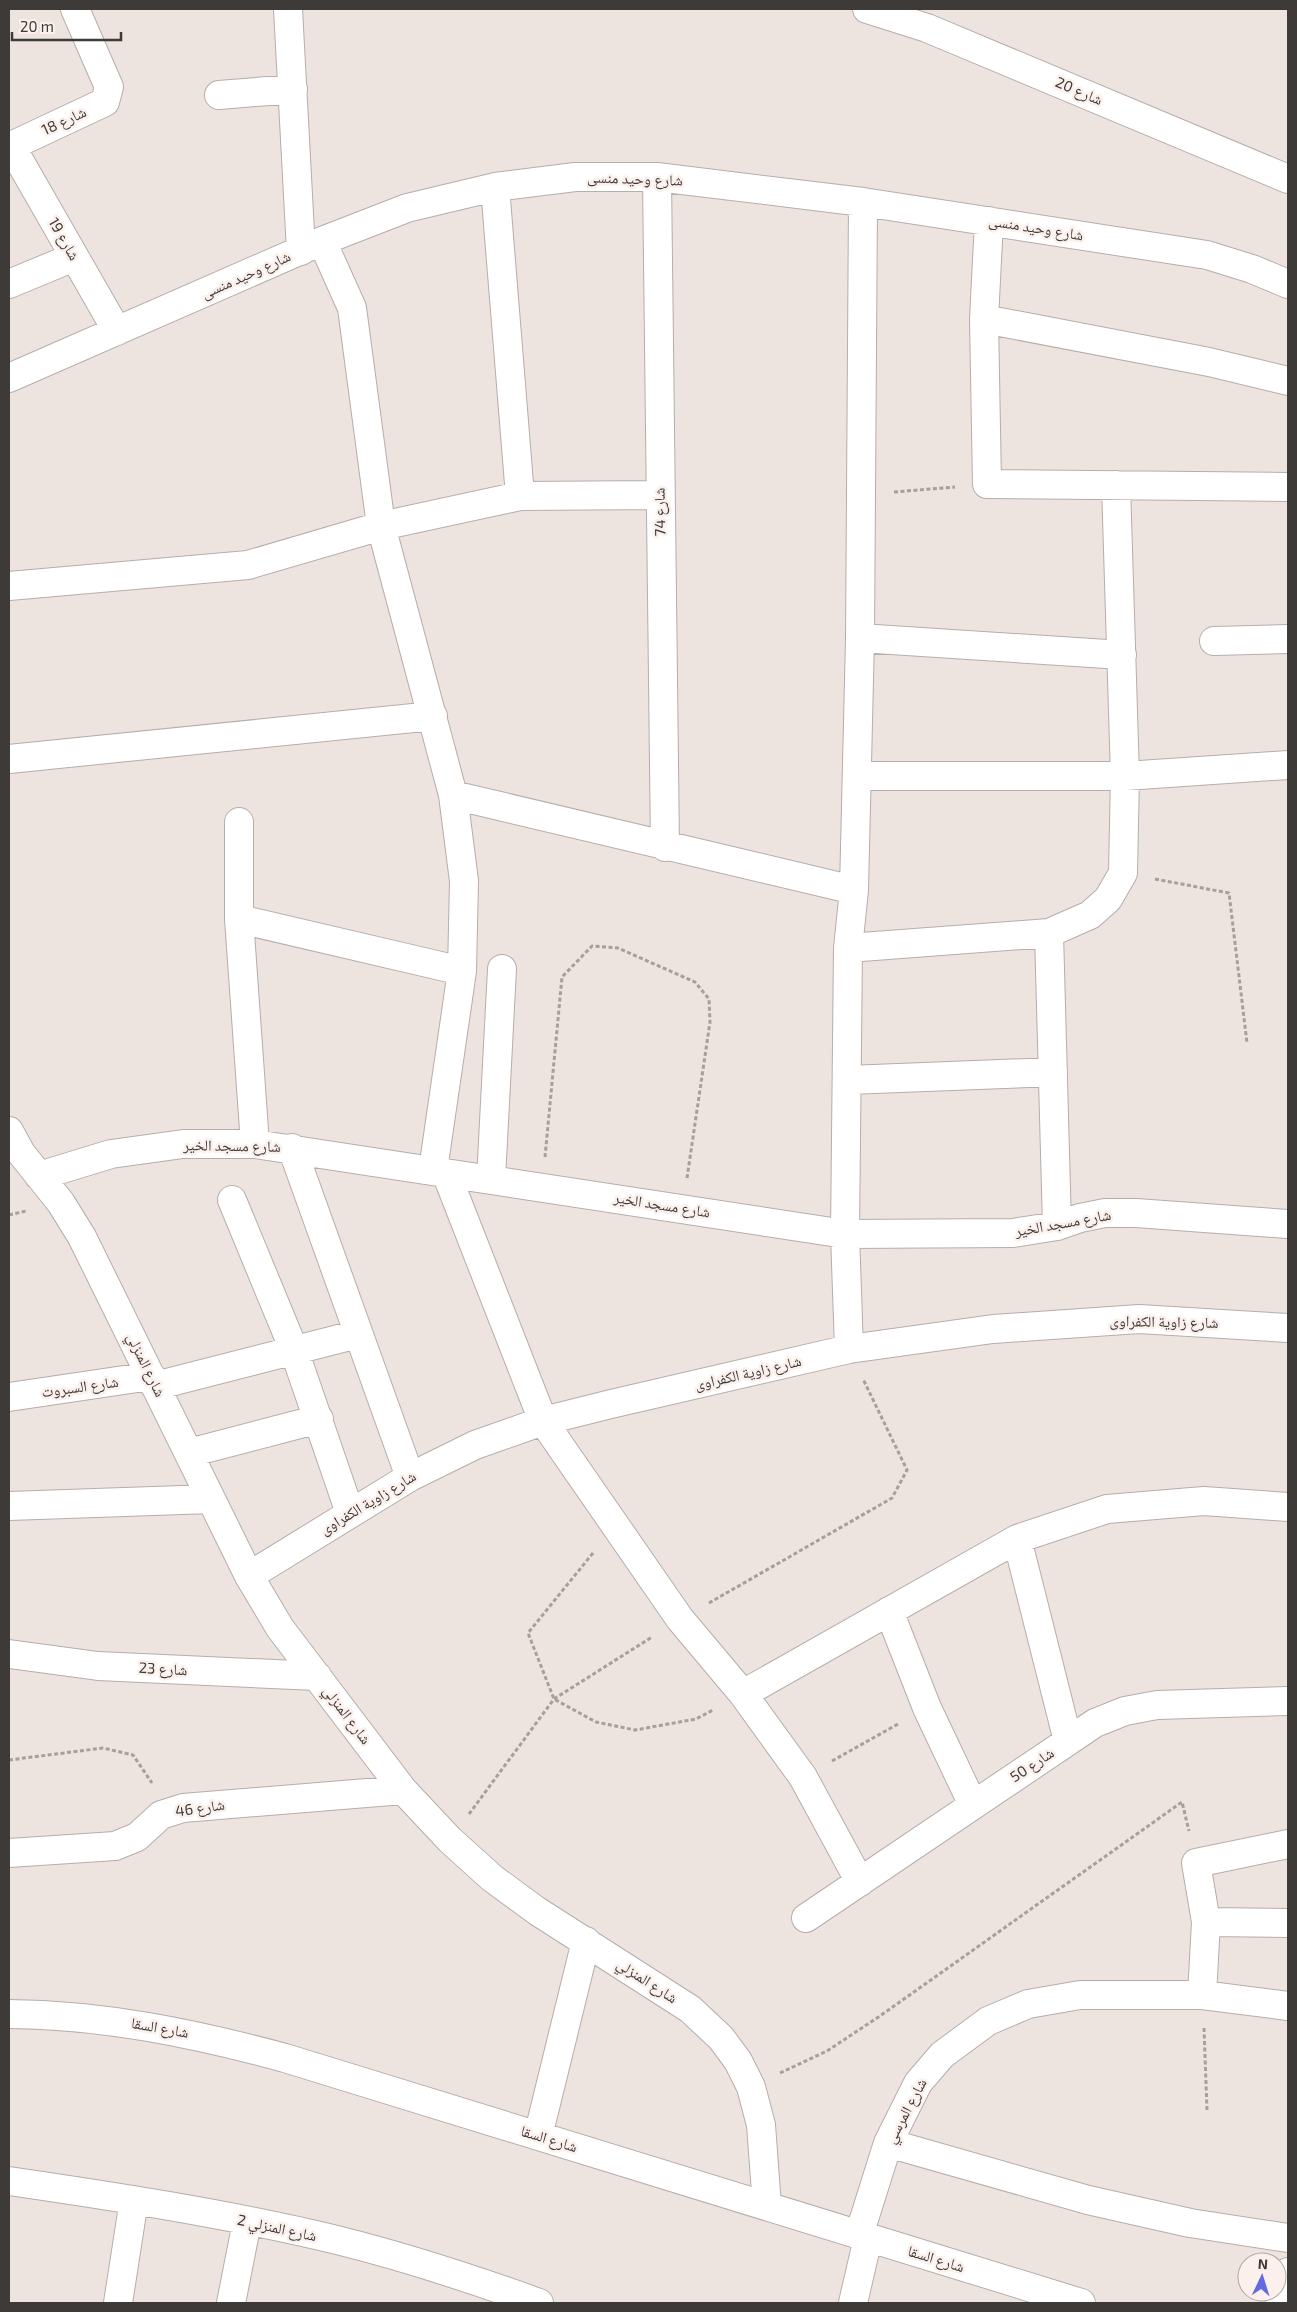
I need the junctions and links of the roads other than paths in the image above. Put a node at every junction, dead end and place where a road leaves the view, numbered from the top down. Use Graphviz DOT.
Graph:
graph roads {
  1 [pos="75,9"];
  2 [pos="288,9"];
  3 [pos="867,9"];
  4 [pos="293,89"];
  5 [pos="219,95"];
  6 [pos="10,146"];
  7 [pos="657,177"];
  8 [pos="1288,179"];
  9 [pos="495,187"];
  10 [pos="863,202"];
  11 [pos="989,221"];
  12 [pos="311,246"];
  13 [pos="74,257"];
  14 [pos="9,284"];
  15 [pos="1288,284"];
  16 [pos="984,319"];
  17 [pos="116,331"];
  18 [pos="9,378"];
  19 [pos="1288,381"];
  20 [pos="1116,485"];
  21 [pos="1288,487"];
  22 [pos="660,495"];
  23 [pos="520,496"];
  24 [pos="381,526"];
  25 [pos="9,586"];
  26 [pos="860,638"];
  27 [pos="1288,639"];
  28 [pos="1214,641"];
  29 [pos="1122,655"];
  30 [pos="433,716"];
  31 [pos="9,759"];
  32 [pos="1288,765"];
  33 [pos="857,776"];
  34 [pos="1125,776"];
  35 [pos="453,796"];
  36 [pos="239,822"];
  37 [pos="664,847"];
  38 [pos="854,890"];
  39 [pos="239,918"];
  40 [pos="1049,933"];
  41 [pos="848,948"];
  42 [pos="502,970"];
  43 [pos="462,971"];
  44 [pos="1053,1072"];
  45 [pos="848,1080"];
  46 [pos="255,1144"];
  47 [pos="13,1147"];
  48 [pos="292,1148"];
  49 [pos="439,1172"];
  50 [pos="39,1176"];
  51 [pos="491,1179"];
  52 [pos="232,1200"];
  53 [pos="1288,1224"];
  54 [pos="1057,1226"];
  55 [pos="845,1234"];
  56 [pos="1288,1328"];
  57 [pos="358,1334"];
  58 [pos="849,1349"];
  59 [pos="294,1350"];
  60 [pos="154,1381"];
  61 [pos="9,1397"];
  62 [pos="319,1419"];
  63 [pos="543,1421"];
  64 [pos="188,1453"];
  65 [pos="410,1477"];
  66 [pos="211,1499"];
  67 [pos="9,1506"];
  68 [pos="1288,1507"];
  69 [pos="350,1513"];
  70 [pos="1017,1539"];
  71 [pos="249,1576"];
  72 [pos="889,1610"];
  73 [pos="9,1654"];
  74 [pos="317,1676"];
  75 [pos="743,1694"];
  76 [pos="1288,1701"];
  77 [pos="1068,1741"];
  78 [pos="403,1790"];
  79 [pos="973,1805"];
  80 [pos="1288,1844"];
  81 [pos="9,1853"];
  82 [pos="860,1882"];
  83 [pos="806,1918"];
  84 [pos="1206,1922"];
  85 [pos="1288,1923"];
  86 [pos="586,1941"];
  87 [pos="1202,1995"];
  88 [pos="1288,2006"];
  89 [pos="9,2014"];
  90 [pos="538,2136"];
  91 [pos="888,2143"];
  92 [pos="9,2181"];
  93 [pos="134,2200"];
  94 [pos="767,2206"];
  95 [pos="247,2222"];
  96 [pos="864,2236"];
  97 [pos="1288,2238"];
  98 [pos="1288,2272"];
  99 [pos="118,2303"];
  100 [pos="231,2303"];
  101 [pos="539,2303"];
  102 [pos="853,2303"];
  103 [pos="1081,2303"];
  104 [pos="1280,2303"];
  1 -- 6 [label="street, شارع 18"];
  2 -- 4 [label="street"];
  3 -- 8 [label="street, شارع 20"];
  4 -- 5 [label="street"];
  4 -- 12 [label="street"];
  6 -- 13 [label="street, شارع 19"];
  7 -- 9 [label="street, شارع وحيد منسى"];
  7 -- 10 [label="street, شارع وحيد منسى"];
  7 -- 22 [label="street, شارع 74"];
  9 -- 12 [label="street, شارع وحيد منسى"];
  9 -- 23 [label="street"];
  10 -- 11 [label="street, شارع وحيد منسى"];
  10 -- 26 [label="street"];
  11 -- 15 [label="street, شارع وحيد منسى"];
  11 -- 16 [label="street"];
  12 -- 17 [label="street, شارع وحيد منسى"];
  12 -- 24 [label="street"];
  13 -- 14 [label="street"];
  13 -- 17 [label="street, شارع 19"];
  16 -- 19 [label="street"];
  16 -- 20 [label="street"];
  17 -- 18 [label="street, شارع وحيد منسى"];
  20 -- 21 [label="street"];
  20 -- 29 [label="street"];
  22 -- 23 [label="street"];
  22 -- 37 [label="street, شارع 74"];
  23 -- 24 [label="street"];
  24 -- 25 [label="street"];
  24 -- 30 [label="street"];
  26 -- 29 [label="street"];
  26 -- 33 [label="street"];
  27 -- 28 [label="street"];
  29 -- 34 [label="street"];
  30 -- 31 [label="street"];
  30 -- 35 [label="street"];
  32 -- 34 [label="street"];
  33 -- 34 [label="street"];
  33 -- 38 [label="street"];
  34 -- 40 [label="street"];
  35 -- 37 [label="street"];
  35 -- 43 [label="street"];
  36 -- 39 [label="street"];
  37 -- 38 [label="street"];
  38 -- 41 [label="street"];
  39 -- 43 [label="street"];
  39 -- 46 [label="street"];
  40 -- 41 [label="street"];
  40 -- 44 [label="street"];
  41 -- 45 [label="street"];
  42 -- 51 [label="street"];
  43 -- 49 [label="street"];
  44 -- 45 [label="street"];
  44 -- 54 [label="street"];
  45 -- 55 [label="street"];
  46 -- 48 [label="street, شارع مسجد الخير"];
  46 -- 50 [label="street, شارع مسجد الخير"];
  47 -- 50 [label="street, شارع المنزلي"];
  48 -- 49 [label="street, شارع مسجد الخير"];
  48 -- 57 [label="street"];
  49 -- 51 [label="street, شارع مسجد الخير"];
  49 -- 63 [label="street"];
  50 -- 60 [label="street, شارع المنزلي"];
  51 -- 55 [label="street, شارع مسجد الخير"];
  52 -- 59 [label="street"];
  53 -- 54 [label="street, شارع مسجد الخير"];
  54 -- 55 [label="street, شارع مسجد الخير"];
  55 -- 58 [label="street"];
  56 -- 58 [label="street, شارع زاوية الكفراوى"];
  57 -- 59 [label="street, شارع السبروت"];
  57 -- 65 [label="street"];
  58 -- 63 [label="street, شارع زاوية الكفراوى"];
  59 -- 60 [label="street, شارع السبروت"];
  59 -- 62 [label="street"];
  60 -- 61 [label="street, شارع السبروت"];
  60 -- 64 [label="street, شارع المنزلي"];
  62 -- 64 [label="street"];
  62 -- 69 [label="street"];
  63 -- 65 [label="street, شارع زاوية الكفراوى"];
  63 -- 75 [label="street"];
  64 -- 66 [label="street, شارع المنزلي"];
  65 -- 69 [label="street, شارع زاوية الكفراوى"];
  66 -- 67 [label="street"];
  66 -- 71 [label="street, شارع المنزلي"];
  68 -- 70 [label="street"];
  69 -- 71 [label="street, شارع زاوية الكفراوى"];
  70 -- 72 [label="street"];
  70 -- 77 [label="street"];
  71 -- 74 [label="street, شارع المنزلي"];
  72 -- 75 [label="street"];
  72 -- 79 [label="street"];
  73 -- 74 [label="street, شارع 23"];
  74 -- 78 [label="street, شارع المنزلي"];
  75 -- 82 [label="street"];
  76 -- 77 [label="street, شارع 50"];
  77 -- 79 [label="street, شارع 50"];
  78 -- 81 [label="street, شارع 46"];
  78 -- 86 [label="street, شارع المنزلي"];
  79 -- 82 [label="street, شارع 50"];
  80 -- 84 [label="street"];
  82 -- 83 [label="street, شارع 50"];
  84 -- 85 [label="street"];
  84 -- 87 [label="street"];
  86 -- 90 [label="street"];
  86 -- 94 [label="street, شارع المنزلي"];
  87 -- 88 [label="street, شارع المرسي"];
  87 -- 91 [label="street, شارع المرسي"];
  89 -- 90 [label="street, شارع السقا"];
  90 -- 94 [label="street, شارع السقا"];
  91 -- 96 [label="street, شارع المرسي"];
  91 -- 97 [label="street"];
  92 -- 93 [label="street, شارع المنزلي 2"];
  93 -- 95 [label="street, شارع المنزلي 2"];
  93 -- 99 [label="street"];
  94 -- 96 [label="street, شارع السقا"];
  95 -- 100 [label="street"];
  95 -- 101 [label="street, شارع المنزلي 2"];
  96 -- 102 [label="street, شارع المرسي"];
  96 -- 103 [label="street, شارع السقا"];
  98 -- 104 [label="street"];
}
